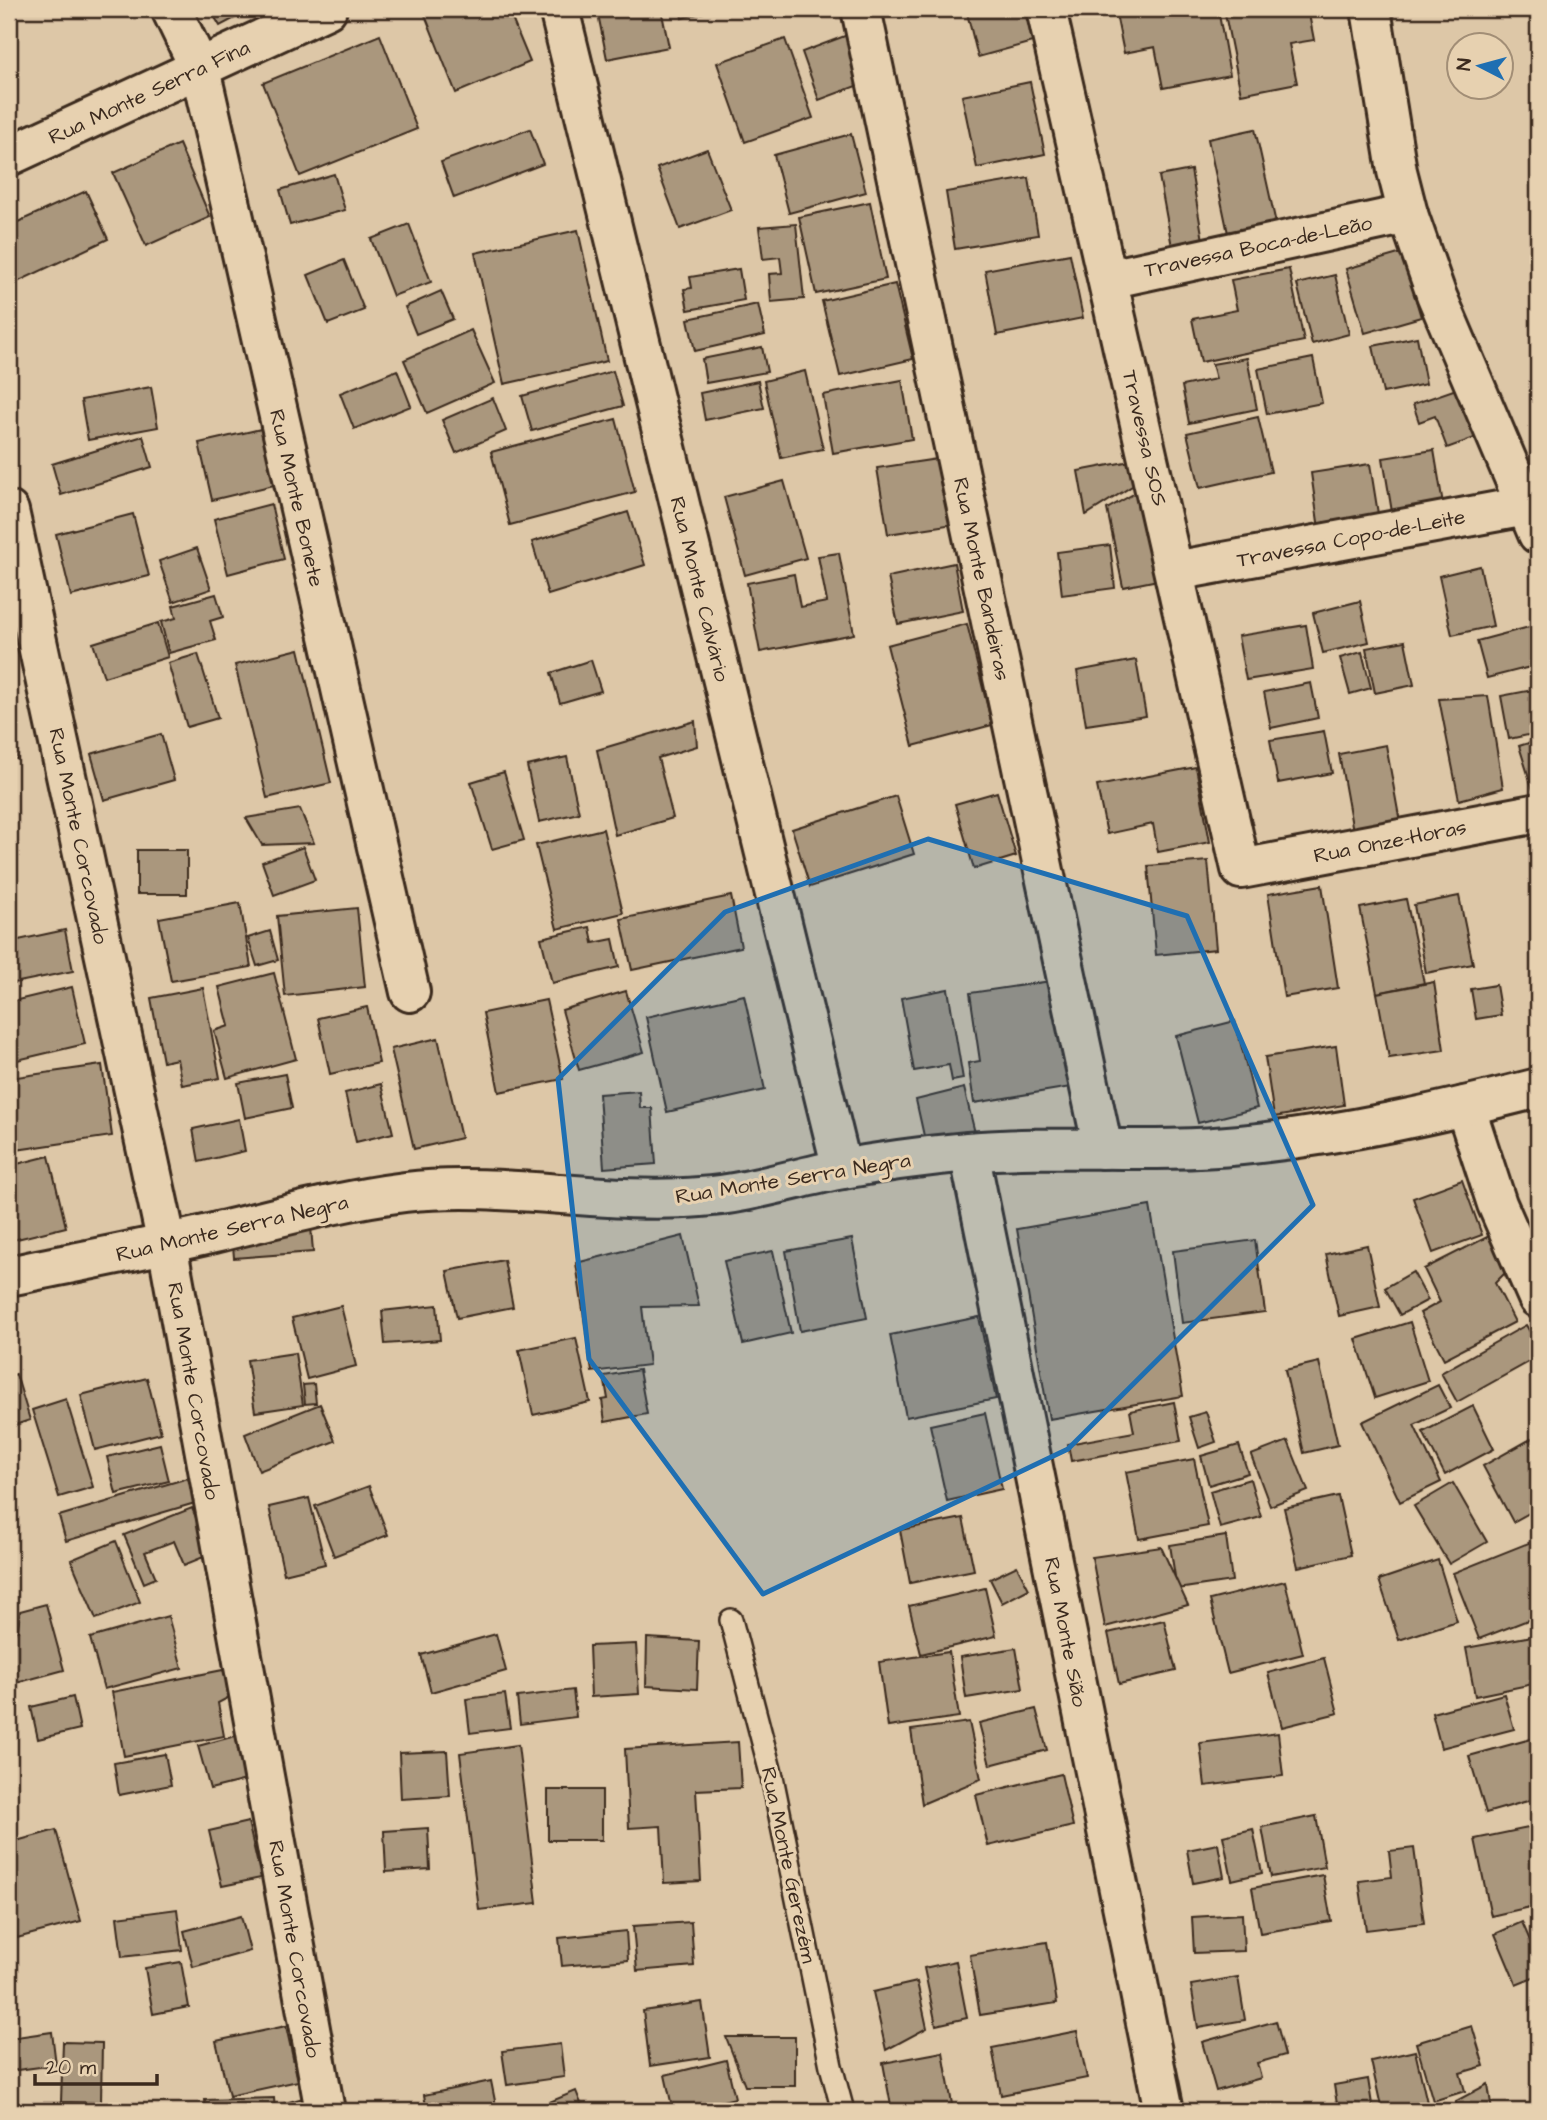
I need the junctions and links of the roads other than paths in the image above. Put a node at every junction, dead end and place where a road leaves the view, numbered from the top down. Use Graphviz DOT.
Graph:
graph roads {
  1 [pos="171,9"];
  2 [pos="327,9"];
  3 [pos="559,9"];
  4 [pos="861,9"];
  5 [pos="1046,9"];
  6 [pos="1371,9"];
  7 [pos="200,69"];
  8 [pos="9,156"];
  9 [pos="1408,214"];
  10 [pos="1109,279"];
  11 [pos="9,511"];
  12 [pos="1532,520"];
  13 [pos="1175,571"];
  14 [pos="1538,813"];
  15 [pos="1241,869"];
  16 [pos="410,992"];
  17 [pos="1538,1088"];
  18 [pos="1465,1106"];
  19 [pos="1103,1149"];
  20 [pos="969,1152"];
  21 [pos="842,1169"];
  22 [pos="167,1244"];
  23 [pos="9,1276"];
  24 [pos="1538,1298"];
  25 [pos="731,1620"];
  26 [pos="325,2111"];
  27 [pos="843,2111"];
  28 [pos="1164,2111"];
  1 -- 7 [label="street, Rua Monte Bonete"];
  2 -- 7 [label="street, Rua Monte Serra Fina"];
  3 -- 21 [label="street, Rua Monte Calvário"];
  4 -- 19 [label="street, Rua Monte Bandeiras"];
  5 -- 10 [label="street, Travessa SOS"];
  6 -- 9 [label="street"];
  7 -- 8 [label="street, Rua Monte Serra Fina"];
  7 -- 16 [label="street, Rua Monte Bonete"];
  9 -- 10 [label="street, Travessa Boca-de-Leão"];
  9 -- 12 [label="street"];
  10 -- 13 [label="street, Travessa SOS"];
  11 -- 22 [label="street, Rua Monte Corcovado"];
  12 -- 13 [label="street, Travessa Copo-de-Leite"];
  13 -- 15 [label="street, Travessa SOS"];
  14 -- 15 [label="street, Rua Onze-Horas"];
  17 -- 18 [label="street, Rua Monte Serra Negra"];
  18 -- 19 [label="street, Rua Monte Serra Negra"];
  18 -- 24 [label="street"];
  19 -- 20 [label="street, Rua Monte Serra Negra"];
  20 -- 21 [label="street, Rua Monte Serra Negra"];
  20 -- 28 [label="street, Rua Monte Sião"];
  21 -- 22 [label="street, Rua Monte Serra Negra"];
  22 -- 23 [label="street, Rua Monte Serra Negra"];
  22 -- 26 [label="street, Rua Monte Corcovado"];
  25 -- 27 [label="lane, Rua Monte Gerezém"];
}
